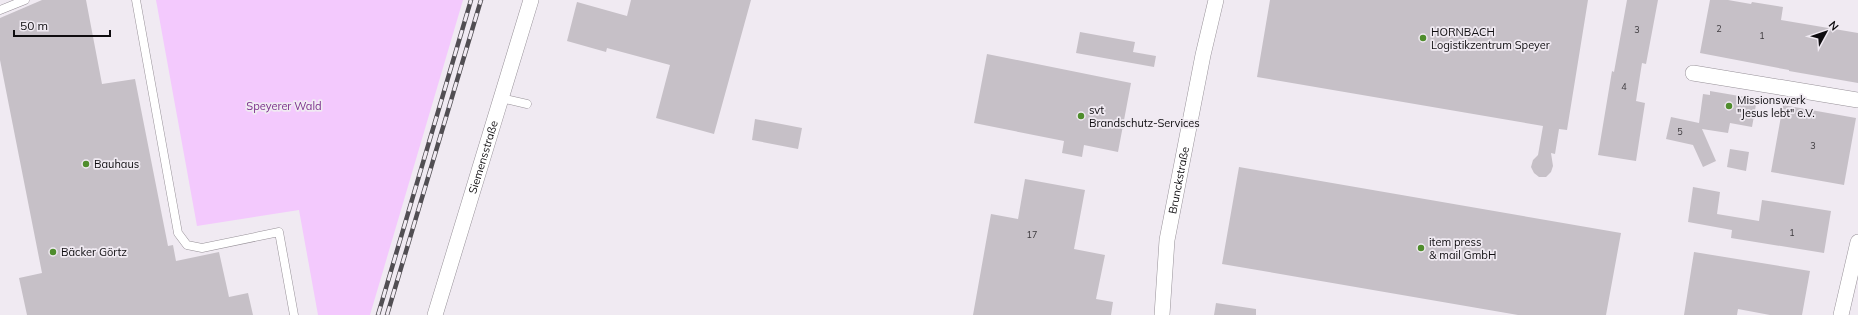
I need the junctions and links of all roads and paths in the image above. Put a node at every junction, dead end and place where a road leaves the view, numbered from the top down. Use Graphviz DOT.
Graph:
graph roads {
  1 [pos="25,0"];
  2 [pos="136,0"];
  3 [pos="530,0"];
  4 [pos="1216,0"];
  5 [pos="0,10"];
  6 [pos="1693,73"];
  7 [pos="501,98"];
  8 [pos="1858,100"];
  9 [pos="527,104"];
  10 [pos="1858,242"];
  11 [pos="294,315"];
  12 [pos="435,315"];
  13 [pos="1162,315"];
  14 [pos="1841,315"];
  1 -- 5 [label="lane"];
  2 -- 11 [label="lane"];
  3 -- 7 [label="street, Siemensstraße"];
  4 -- 13 [label="street, Brunckstraße"];
  6 -- 8 [label="street"];
  7 -- 9 [label="lane"];
  7 -- 12 [label="street, Siemensstraße"];
  10 -- 14 [label="street"];
}
